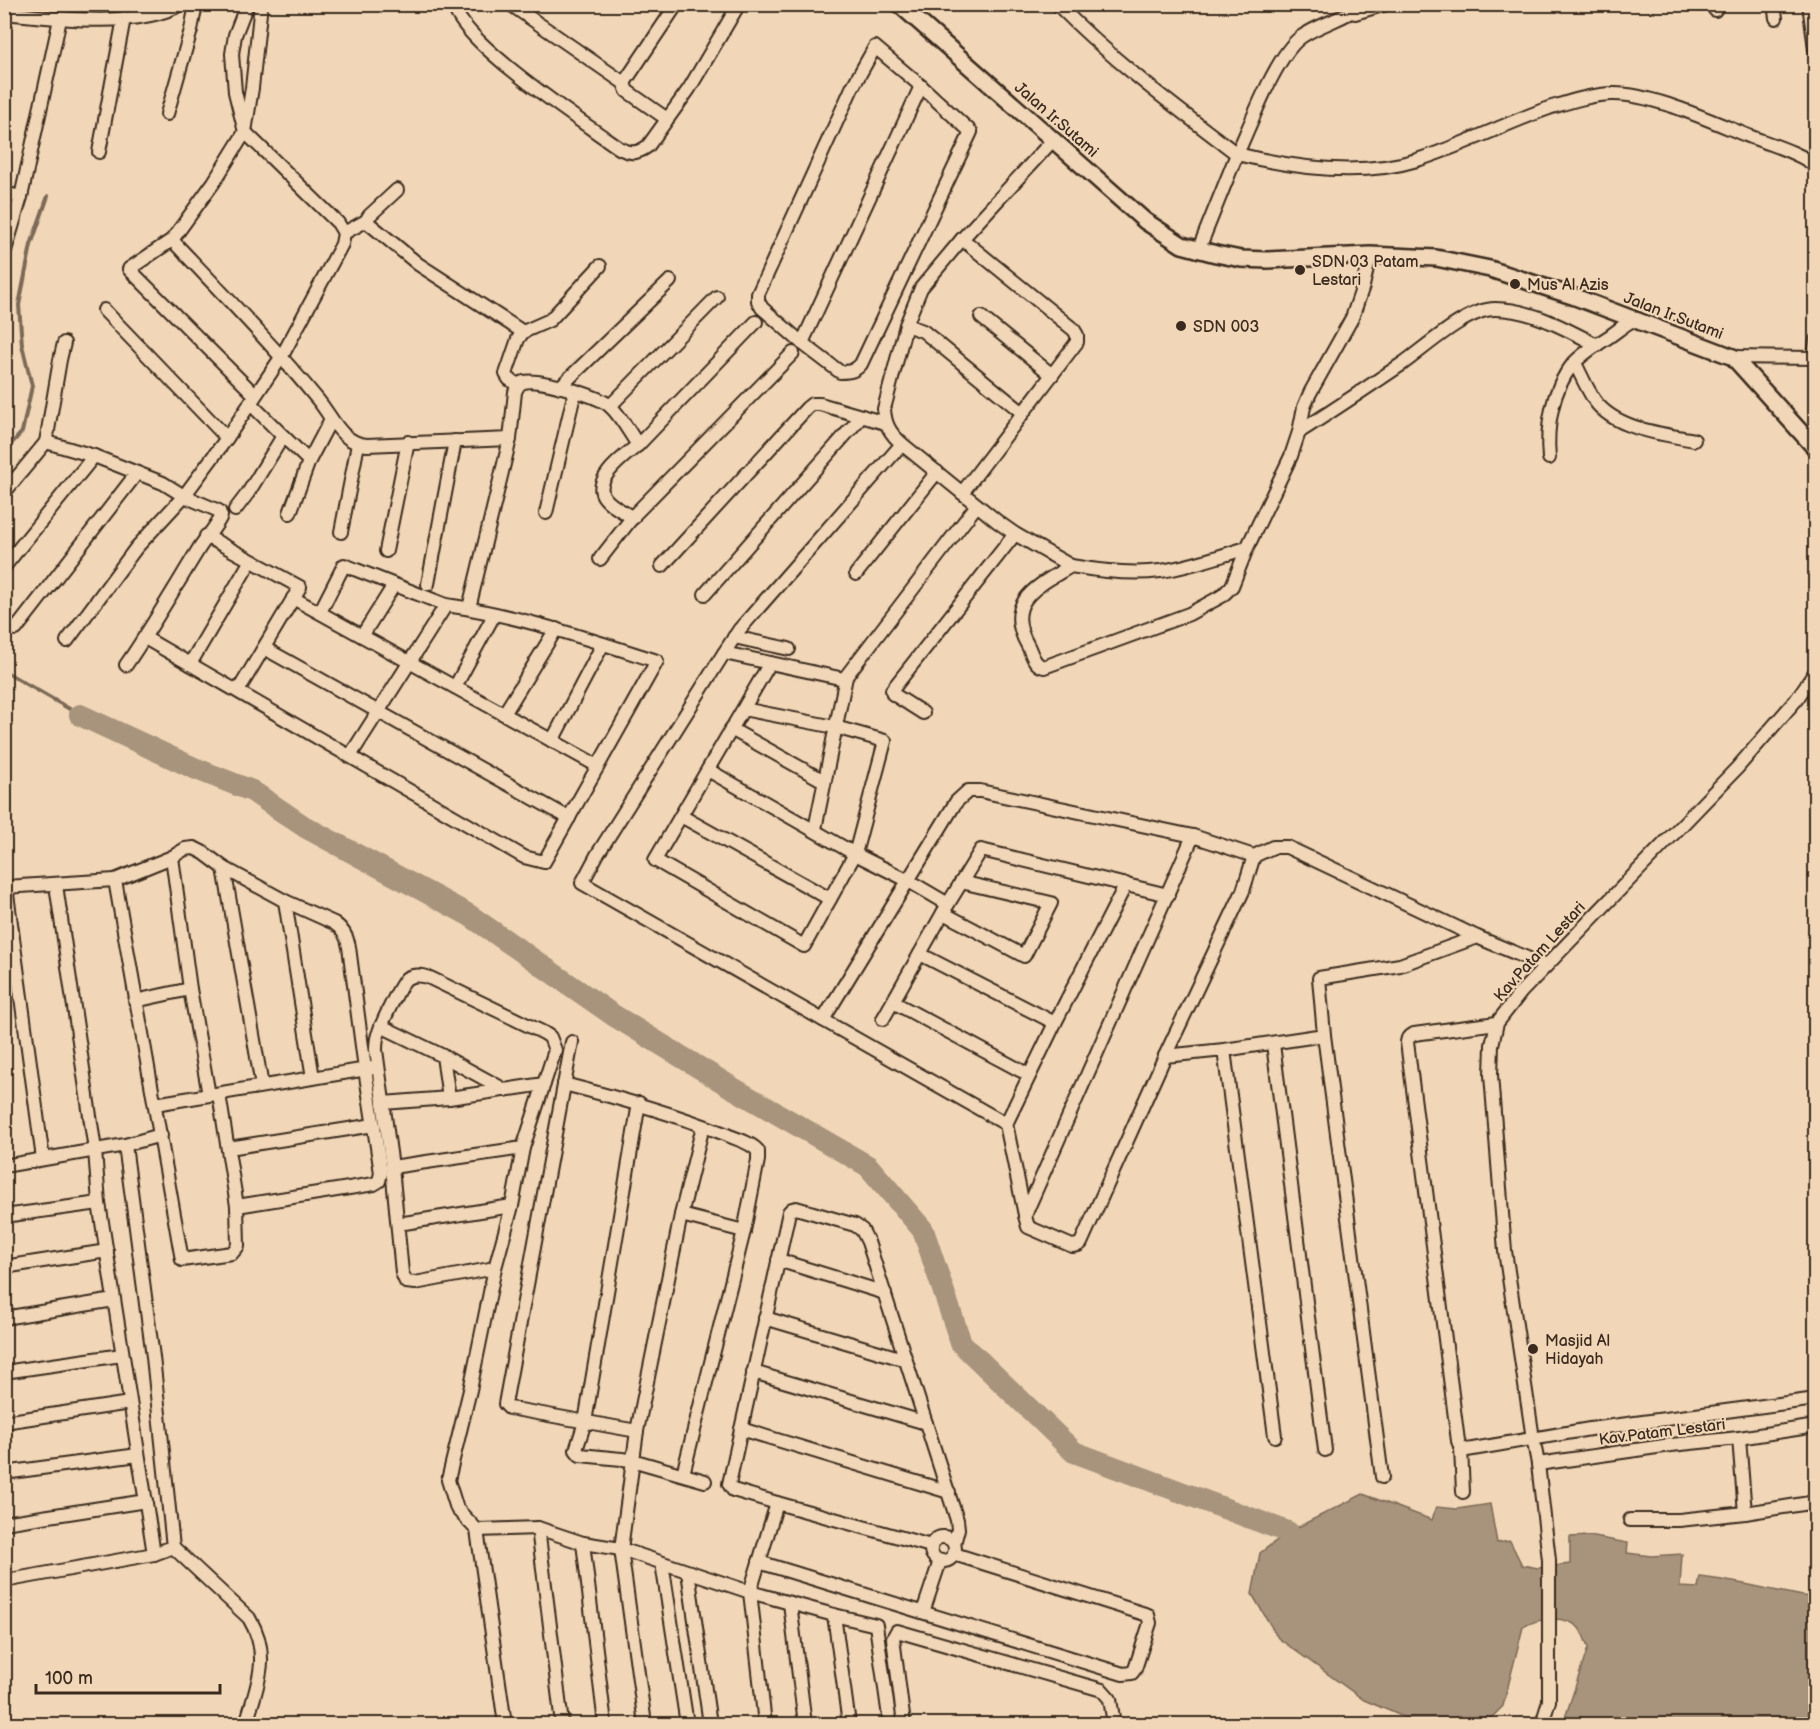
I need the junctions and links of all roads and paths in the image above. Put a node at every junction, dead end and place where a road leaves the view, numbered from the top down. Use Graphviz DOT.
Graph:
graph roads {
  1 [pos="181,4"];
  2 [pos="196,4"];
  3 [pos="247,4"];
  4 [pos="261,4"];
  5 [pos="453,4"];
  6 [pos="510,4"];
  7 [pos="677,4"];
  8 [pos="739,4"];
  9 [pos="899,4"];
  10 [pos="1057,4"];
  11 [pos="1363,4"];
  12 [pos="1386,4"];
  13 [pos="1774,4"];
  14 [pos="1809,4"];
  15 [pos="4,13"];
  16 [pos="1352,14"];
  17 [pos="124,18"];
  18 [pos="1776,18"];
  19 [pos="60,19"];
  20 [pos="1815,49"];
  21 [pos="624,83"];
  22 [pos="921,86"];
  23 [pos="167,114"];
  24 [pos="667,119"];
  25 [pos="245,132"];
  26 [pos="1053,140"];
  27 [pos="99,152"];
  28 [pos="1237,154"];
  29 [pos="1815,167"];
  30 [pos="397,189"];
  31 [pos="4,193"];
  32 [pos="21,197"];
  33 [pos="366,221"];
  34 [pos="344,233"];
  35 [pos="962,239"];
  36 [pos="172,240"];
  37 [pos="1198,250"];
  38 [pos="4,254"];
  39 [pos="1370,255"];
  40 [pos="600,266"];
  41 [pos="670,281"];
  42 [pos="717,297"];
  43 [pos="104,310"];
  44 [pos="981,316"];
  45 [pos="1634,320"];
  46 [pos="756,322"];
  47 [pos="906,325"];
  48 [pos="523,332"];
  49 [pos="1815,340"];
  50 [pos="802,343"];
  51 [pos="64,344"];
  52 [pos="1597,345"];
  53 [pos="793,353"];
  54 [pos="282,356"];
  55 [pos="1733,357"];
  56 [pos="1815,358"];
  57 [pos="1575,363"];
  58 [pos="1052,375"];
  59 [pos="518,386"];
  60 [pos="560,387"];
  61 [pos="575,391"];
  62 [pos="253,399"];
  63 [pos="610,406"];
  64 [pos="1023,413"];
  65 [pos="862,416"];
  66 [pos="331,419"];
  67 [pos="885,423"];
  68 [pos="1299,432"];
  69 [pos="283,436"];
  70 [pos="227,438"];
  71 [pos="510,439"];
  72 [pos="1694,440"];
  73 [pos="455,441"];
  74 [pos="46,442"];
  75 [pos="408,442"];
  76 [pos="358,444"];
  77 [pos="902,444"];
  78 [pos="638,445"];
  79 [pos="1815,449"];
  80 [pos="94,456"];
  81 [pos="1549,458"];
  82 [pos="309,461"];
  83 [pos="937,472"];
  84 [pos="137,473"];
  85 [pos="4,493"];
  86 [pos="962,493"];
  87 [pos="184,496"];
  88 [pos="977,505"];
  89 [pos="235,510"];
  90 [pos="290,513"];
  91 [pos="546,513"];
  92 [pos="633,518"];
  93 [pos="341,532"];
  94 [pos="1015,534"];
  95 [pos="206,536"];
  96 [pos="1247,548"];
  97 [pos="386,551"];
  98 [pos="600,559"];
  99 [pos="250,561"];
  100 [pos="662,566"];
  101 [pos="1071,566"];
  102 [pos="4,567"];
  103 [pos="856,574"];
  104 [pos="428,584"];
  105 [pos="394,585"];
  106 [pos="705,594"];
  107 [pos="293,598"];
  108 [pos="446,605"];
  109 [pos="469,608"];
  110 [pos="320,612"];
  111 [pos="494,615"];
  112 [pos="16,629"];
  113 [pos="556,629"];
  114 [pos="362,636"];
  115 [pos="734,637"];
  116 [pos="145,638"];
  117 [pos="67,641"];
  118 [pos="603,644"];
  119 [pos="264,648"];
  120 [pos="789,649"];
  121 [pos="724,653"];
  122 [pos="409,662"];
  123 [pos="770,663"];
  124 [pos="126,664"];
  125 [pos="190,664"];
  126 [pos="1815,672"];
  127 [pos="846,676"];
  128 [pos="455,687"];
  129 [pos="238,691"];
  130 [pos="743,709"];
  131 [pos="378,712"];
  132 [pos="923,713"];
  133 [pos="504,714"];
  134 [pos="836,727"];
  135 [pos="731,729"];
  136 [pos="552,741"];
  137 [pos="350,756"];
  138 [pos="598,766"];
  139 [pos="708,770"];
  140 [pos="824,781"];
  141 [pos="681,816"];
  142 [pos="568,818"];
  143 [pos="815,829"];
  144 [pos="1193,837"];
  145 [pos="855,854"];
  146 [pos="172,856"];
  147 [pos="1254,856"];
  148 [pos="224,868"];
  149 [pos="115,880"];
  150 [pos="907,880"];
  151 [pos="962,882"];
  152 [pos="1126,884"];
  153 [pos="56,885"];
  154 [pos="1168,894"];
  155 [pos="830,899"];
  156 [pos="285,901"];
  157 [pos="946,908"];
  158 [pos="1477,937"];
  159 [pos="920,954"];
  160 [pos="1546,966"];
  161 [pos="190,988"];
  162 [pos="135,1001"];
  163 [pos="893,1002"];
  164 [pos="883,1019"];
  165 [pos="823,1020"];
  166 [pos="1055,1023"];
  167 [pos="1497,1023"];
  168 [pos="381,1026"];
  169 [pos="1324,1035"];
  170 [pos="572,1042"];
  171 [pos="1273,1044"];
  172 [pos="1224,1050"];
  173 [pos="443,1056"];
  174 [pos="1165,1056"];
  175 [pos="378,1068"];
  176 [pos="365,1069"];
  177 [pos="1029,1075"];
  178 [pos="313,1078"];
  179 [pos="544,1084"];
  180 [pos="564,1084"];
  181 [pos="262,1086"];
  182 [pos="505,1090"];
  183 [pos="214,1094"];
  184 [pos="449,1098"];
  185 [pos="383,1102"];
  186 [pos="639,1103"];
  187 [pos="155,1104"];
  188 [pos="1006,1124"];
  189 [pos="374,1125"];
  190 [pos="703,1126"];
  191 [pos="161,1135"];
  192 [pos="125,1145"];
  193 [pos="229,1148"];
  194 [pos="523,1148"];
  195 [pos="95,1150"];
  196 [pos="43,1159"];
  197 [pos="4,1166"];
  198 [pos="392,1167"];
  199 [pos="99,1203"];
  200 [pos="237,1206"];
  201 [pos="512,1206"];
  202 [pos="681,1215"];
  203 [pos="4,1216"];
  204 [pos="1025,1216"];
  205 [pos="398,1224"];
  206 [pos="744,1231"];
  207 [pos="107,1251"];
  208 [pos="778,1260"];
  209 [pos="4,1267"];
  210 [pos="495,1268"];
  211 [pos="885,1293"];
  212 [pos="114,1300"];
  213 [pos="4,1318"];
  214 [pos="765,1318"];
  215 [pos="122,1355"];
  216 [pos="906,1360"];
  217 [pos="4,1372"];
  218 [pos="753,1372"];
  219 [pos="1815,1399"];
  220 [pos="130,1403"];
  221 [pos="4,1422"];
  222 [pos="585,1422"];
  223 [pos="926,1422"];
  224 [pos="1815,1426"];
  225 [pos="741,1430"];
  226 [pos="637,1431"];
  227 [pos="1275,1436"];
  228 [pos="1739,1438"];
  229 [pos="1533,1439"];
  230 [pos="1461,1448"];
  231 [pos="1325,1450"];
  232 [pos="138,1455"];
  233 [pos="632,1460"];
  234 [pos="1538,1464"];
  235 [pos="4,1473"];
  236 [pos="683,1474"];
  237 [pos="1382,1477"];
  238 [pos="705,1481"];
  239 [pos="949,1492"];
  240 [pos="1463,1492"];
  241 [pos="147,1501"];
  242 [pos="1815,1502"];
  243 [pos="777,1503"];
  244 [pos="1745,1513"];
  245 [pos="1630,1520"];
  246 [pos="4,1523"];
  247 [pos="538,1528"];
  248 [pos="477,1530"];
  249 [pos="584,1543"];
  250 [pos="931,1546"];
  251 [pos="173,1547"];
  252 [pos="621,1549"];
  253 [pos="954,1549"];
  254 [pos="154,1554"];
  255 [pos="939,1561"];
  256 [pos="759,1562"];
  257 [pos="662,1563"];
  258 [pos="688,1572"];
  259 [pos="4,1581"];
  260 [pos="750,1592"];
  261 [pos="790,1603"];
  262 [pos="924,1612"];
  263 [pos="834,1615"];
  264 [pos="1112,1724"];
  265 [pos="246,1725"];
  266 [pos="505,1725"];
  267 [pos="562,1725"];
  268 [pos="605,1725"];
  269 [pos="645,1725"];
  270 [pos="687,1725"];
  271 [pos="710,1725"];
  272 [pos="765,1725"];
  273 [pos="805,1725"];
  274 [pos="849,1725"];
  275 [pos="890,1725"];
  276 [pos="904,1725"];
  277 [pos="1542,1725"];
  1 -- 17 [label="street"];
  2 -- 23 [label="street"];
  3 -- 25 [label="street"];
  4 -- 25 [label="street"];
  5 -- 24 [label="street"];
  6 -- 21 [label="street"];
  7 -- 21 [label="street"];
  8 -- 24 [label="street"];
  9 -- 26 [label="street, Jalan Ir.Sutami"];
  10 -- 28 [label="street"];
  11 -- 16 [label="street"];
  12 -- 16 [label="street"];
  13 -- 18 [label="street"];
  14 -- 20 [label="street"];
  15 -- 19 [label="street"];
  16 -- 28 [label="street"];
  17 -- 19 [label="street"];
  17 -- 27 [label="street"];
  19 -- 32 [label="street"];
  21 -- 24 [label="street"];
  22 -- 50 [label="street"];
  22 -- 50 [label="street"];
  22 -- 50 [label="street"];
  25 -- 34 [label="street"];
  25 -- 36 [label="street"];
  26 -- 35 [label="street"];
  26 -- 37 [label="street, Jalan Ir.Sutami"];
  28 -- 29 [label="street"];
  28 -- 37 [label="street"];
  30 -- 33 [label="street"];
  31 -- 32 [label="street"];
  32 -- 38 [label="street"];
  33 -- 34 [label="street"];
  33 -- 48 [label="street"];
  34 -- 54 [label="street"];
  35 -- 47 [label="street"];
  35 -- 58 [label="street"];
  36 -- 54 [label="street"];
  36 -- 62 [label="street"];
  37 -- 39 [label="street, Jalan Ir.Sutami"];
  39 -- 45 [label="street, Jalan Ir.Sutami"];
  39 -- 68 [label="street"];
  40 -- 48 [label="street"];
  41 -- 60 [label="street"];
  42 -- 63 [label="street"];
  43 -- 70 [label="street"];
  44 -- 58 [label="street"];
  45 -- 52 [label="street"];
  45 -- 55 [label="street, Jalan Ir.Sutami"];
  46 -- 78 [label="street"];
  47 -- 64 [label="street"];
  47 -- 67 [label="street"];
  48 -- 59 [label="street"];
  49 -- 56 [label="street"];
  51 -- 74 [label="street"];
  52 -- 57 [label="street"];
  52 -- 68 [label="street"];
  53 -- 92 [label="street"];
  54 -- 62 [label="street"];
  54 -- 66 [label="street"];
  55 -- 56 [label="street"];
  55 -- 79 [label="street, Jalan Ir.Sutami"];
  57 -- 72 [label="street"];
  57 -- 81 [label="street"];
  58 -- 64 [label="street"];
  59 -- 60 [label="street"];
  59 -- 71 [label="street"];
  60 -- 61 [label="street"];
  61 -- 63 [label="street"];
  61 -- 91 [label="street"];
  62 -- 69 [label="street"];
  62 -- 70 [label="street"];
  63 -- 78 [label="street"];
  64 -- 86 [label="street"];
  65 -- 67 [label="street"];
  65 -- 100 [label="street"];
  65 -- 106 [label="street"];
  66 -- 76 [label="street"];
  66 -- 82 [label="street"];
  67 -- 77 [label="street"];
  68 -- 96 [label="street"];
  69 -- 82 [label="street"];
  69 -- 89 [label="street"];
  70 -- 87 [label="street"];
  71 -- 73 [label="street"];
  71 -- 109 [label="street"];
  73 -- 75 [label="street"];
  73 -- 104 [label="street"];
  74 -- 80 [label="street"];
  74 -- 85 [label="street"];
  75 -- 76 [label="street"];
  75 -- 97 [label="street"];
  76 -- 93 [label="street"];
  77 -- 83 [label="street"];
  77 -- 115 [label="street"];
  78 -- 92 [label="street"];
  80 -- 84 [label="street"];
  80 -- 102 [label="street"];
  82 -- 90 [label="street"];
  83 -- 86 [label="street"];
  83 -- 103 [label="street"];
  84 -- 87 [label="street"];
  84 -- 112 [label="street"];
  86 -- 88 [label="street"];
  87 -- 95 [label="street"];
  87 -- 117 [label="street"];
  88 -- 94 [label="street"];
  88 -- 127 [label="street"];
  92 -- 98 [label="street"];
  94 -- 101 [label="street"];
  94 -- 132 [label="street"];
  95 -- 99 [label="street"];
  95 -- 116 [label="street"];
  96 -- 101 [label="street"];
  96 -- 101 [label="street"];
  99 -- 107 [label="street"];
  99 -- 125 [label="street"];
  105 -- 108 [label="street"];
  105 -- 110 [label="street"];
  105 -- 114 [label="street"];
  107 -- 110 [label="street"];
  107 -- 119 [label="street"];
  108 -- 109 [label="street"];
  108 -- 122 [label="street"];
  109 -- 111 [label="street"];
  110 -- 114 [label="street"];
  111 -- 113 [label="street"];
  111 -- 128 [label="street"];
  113 -- 118 [label="street"];
  113 -- 133 [label="street"];
  114 -- 122 [label="street"];
  115 -- 120 [label="street"];
  115 -- 121 [label="street"];
  116 -- 124 [label="street"];
  116 -- 125 [label="street"];
  118 -- 136 [label="street"];
  118 -- 138 [label="street"];
  119 -- 129 [label="street"];
  119 -- 131 [label="street"];
  121 -- 123 [label="street"];
  121 -- 165 [label="street"];
  122 -- 128 [label="street"];
  122 -- 131 [label="street"];
  123 -- 127 [label="street"];
  123 -- 130 [label="street"];
  125 -- 129 [label="street"];
  126 -- 160 [label="street, Kav.Patam Lestari"];
  127 -- 134 [label="street"];
  128 -- 133 [label="street"];
  129 -- 137 [label="street"];
  130 -- 134 [label="street"];
  130 -- 135 [label="street"];
  131 -- 137 [label="street"];
  131 -- 142 [label="street"];
  133 -- 136 [label="street"];
  134 -- 140 [label="street"];
  134 -- 145 [label="street"];
  135 -- 139 [label="street"];
  135 -- 140 [label="street"];
  136 -- 138 [label="street"];
  137 -- 142 [label="street"];
  138 -- 142 [label="street"];
  139 -- 141 [label="street"];
  139 -- 143 [label="street"];
  140 -- 143 [label="street"];
  141 -- 155 [label="street"];
  141 -- 155 [label="street"];
  143 -- 145 [label="street"];
  144 -- 147 [label="street"];
  144 -- 150 [label="street"];
  144 -- 154 [label="street"];
  145 -- 150 [label="street"];
  145 -- 155 [label="street"];
  146 -- 148 [label="street"];
  146 -- 149 [label="street"];
  146 -- 161 [label="street"];
  147 -- 158 [label="street"];
  147 -- 174 [label="street"];
  148 -- 156 [label="street"];
  148 -- 181 [label="street"];
  149 -- 153 [label="street"];
  149 -- 162 [label="street"];
  150 -- 157 [label="street"];
  150 -- 165 [label="street"];
  151 -- 152 [label="street"];
  151 -- 157 [label="street"];
  151 -- 157 [label="street"];
  152 -- 154 [label="street"];
  152 -- 166 [label="street"];
  153 -- 195 [label="street"];
  153 -- 196 [label="street"];
  154 -- 204 [label="street"];
  156 -- 176 [label="street"];
  156 -- 178 [label="street"];
  157 -- 159 [label="street"];
  158 -- 160 [label="street"];
  158 -- 169 [label="street"];
  159 -- 163 [label="street"];
  159 -- 166 [label="street"];
  160 -- 167 [label="street, Kav.Patam Lestari"];
  161 -- 162 [label="street"];
  161 -- 183 [label="street"];
  162 -- 187 [label="street"];
  163 -- 164 [label="street"];
  163 -- 177 [label="street"];
  165 -- 188 [label="street"];
  166 -- 177 [label="street"];
  167 -- 229 [label="street, Kav.Patam Lestari"];
  167 -- 230 [label="street"];
  168 -- 173 [label="street"];
  168 -- 175 [label="street"];
  168 -- 179 [label="street"];
  169 -- 171 [label="street"];
  169 -- 237 [label="street"];
  170 -- 180 [label="street"];
  171 -- 172 [label="street"];
  171 -- 231 [label="street"];
  172 -- 174 [label="street"];
  172 -- 227 [label="street"];
  173 -- 182 [label="street"];
  173 -- 184 [label="street"];
  174 -- 204 [label="street"];
  175 -- 176 [label="street"];
  175 -- 185 [label="street"];
  176 -- 178 [label="street"];
  176 -- 189 [label="street"];
  177 -- 188 [label="street"];
  178 -- 181 [label="street"];
  179 -- 182 [label="street"];
  179 -- 194 [label="street"];
  180 -- 186 [label="street"];
  180 -- 222 [label="street"];
  181 -- 183 [label="street"];
  182 -- 184 [label="street"];
  183 -- 187 [label="street"];
  183 -- 193 [label="street"];
  184 -- 185 [label="street"];
  185 -- 198 [label="street"];
  186 -- 190 [label="street"];
  186 -- 222 [label="street"];
  187 -- 191 [label="street"];
  188 -- 204 [label="street"];
  189 -- 193 [label="street"];
  189 -- 200 [label="street"];
  190 -- 202 [label="street"];
  190 -- 206 [label="street"];
  191 -- 192 [label="street"];
  191 -- 200 [label="street"];
  192 -- 195 [label="street"];
  192 -- 251 [label="street"];
  193 -- 200 [label="street"];
  194 -- 198 [label="street"];
  194 -- 201 [label="street"];
  195 -- 196 [label="street"];
  195 -- 199 [label="street"];
  196 -- 197 [label="street"];
  198 -- 205 [label="street"];
  199 -- 203 [label="street"];
  199 -- 207 [label="street"];
  201 -- 205 [label="street"];
  201 -- 210 [label="street"];
  202 -- 206 [label="street"];
  202 -- 226 [label="street"];
  205 -- 210 [label="street"];
  206 -- 236 [label="street"];
  207 -- 209 [label="street"];
  207 -- 212 [label="street"];
  208 -- 211 [label="street"];
  208 -- 211 [label="street"];
  208 -- 214 [label="street"];
  210 -- 248 [label="street"];
  211 -- 216 [label="street"];
  212 -- 213 [label="street"];
  212 -- 215 [label="street"];
  214 -- 216 [label="street"];
  214 -- 218 [label="street"];
  215 -- 217 [label="street"];
  215 -- 220 [label="street"];
  216 -- 223 [label="street"];
  218 -- 223 [label="street"];
  218 -- 225 [label="street"];
  219 -- 229 [label="street, Kav.Patam Lestari"];
  220 -- 221 [label="street"];
  220 -- 232 [label="street"];
  222 -- 226 [label="street"];
  222 -- 233 [label="street"];
  223 -- 239 [label="street"];
  224 -- 228 [label="street, Kav.Patam Lestari"];
  225 -- 239 [label="street"];
  225 -- 243 [label="street"];
  226 -- 233 [label="street"];
  228 -- 234 [label="street, Kav.Patam Lestari"];
  228 -- 244 [label="street"];
  229 -- 230 [label="street"];
  229 -- 234 [label="street, Kav.Patam Lestari"];
  230 -- 240 [label="street"];
  232 -- 235 [label="street"];
  232 -- 241 [label="street"];
  233 -- 236 [label="street"];
  233 -- 252 [label="street"];
  234 -- 277 [label="street"];
  236 -- 238 [label="street"];
  239 -- 253 [label="street"];
  241 -- 246 [label="street"];
  241 -- 254 [label="street"];
  242 -- 244 [label="street"];
  243 -- 250 [label="street"];
  243 -- 256 [label="street"];
  244 -- 245 [label="street"];
  247 -- 248 [label="street"];
  247 -- 249 [label="street"];
  247 -- 267 [label="street"];
  248 -- 266 [label="street"];
  249 -- 252 [label="street"];
  249 -- 268 [label="street"];
  250 -- 253 [label="street"];
  250 -- 255 [label="street"];
  251 -- 254 [label="street"];
  251 -- 265 [label="street"];
  252 -- 257 [label="street"];
  252 -- 269 [label="street"];
  253 -- 255 [label="street"];
  253 -- 262 [label="street"];
  254 -- 259 [label="street"];
  255 -- 262 [label="street"];
  256 -- 260 [label="street"];
  256 -- 262 [label="street"];
  257 -- 258 [label="street"];
  257 -- 270 [label="street"];
  258 -- 260 [label="street"];
  258 -- 271 [label="street"];
  260 -- 261 [label="street"];
  260 -- 272 [label="street"];
  261 -- 263 [label="street"];
  261 -- 273 [label="street"];
  263 -- 274 [label="street"];
  263 -- 275 [label="street"];
  264 -- 276 [label="street"];
}
